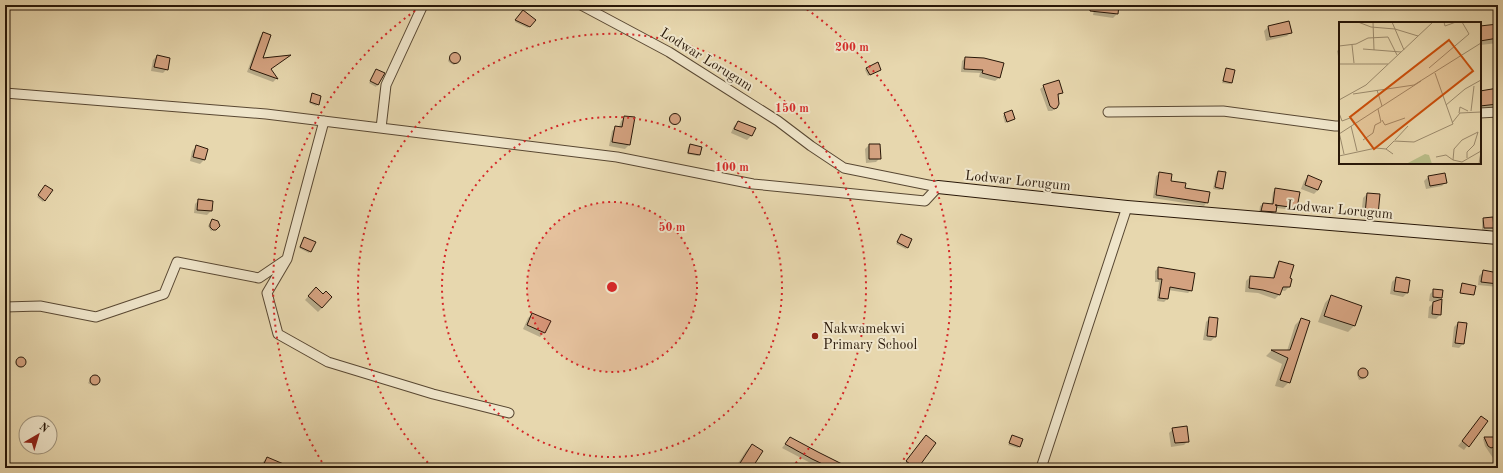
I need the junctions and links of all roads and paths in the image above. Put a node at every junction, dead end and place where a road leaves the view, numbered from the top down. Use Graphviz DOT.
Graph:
graph roads {
  1 [pos="422,5"];
  2 [pos="582,5"];
  3 [pos="5,93"];
  4 [pos="1108,112"];
  5 [pos="1498,112"];
  6 [pos="1481,113"];
  7 [pos="324,121"];
  8 [pos="1339,126"];
  9 [pos="382,128"];
  10 [pos="938,186"];
  11 [pos="1127,207"];
  12 [pos="1498,238"];
  13 [pos="287,259"];
  14 [pos="5,307"];
  15 [pos="509,413"];
  16 [pos="5,466"];
  17 [pos="8,468"];
  18 [pos="1041,468"];
  1 -- 9 [label="street"];
  2 -- 10 [label="street, Lodwar Lorugum"];
  3 -- 7 [label="street"];
  4 -- 8 [label="street"];
  5 -- 6 [label="street"];
  7 -- 9 [label="street"];
  7 -- 13 [label="street"];
  9 -- 10 [label="street"];
  10 -- 11 [label="street, Lodwar Lorugum"];
  11 -- 12 [label="street, Lodwar Lorugum"];
  11 -- 18 [label="street"];
  13 -- 14 [label="street"];
  13 -- 15 [label="street"];
  16 -- 17 [label="street"];
}
